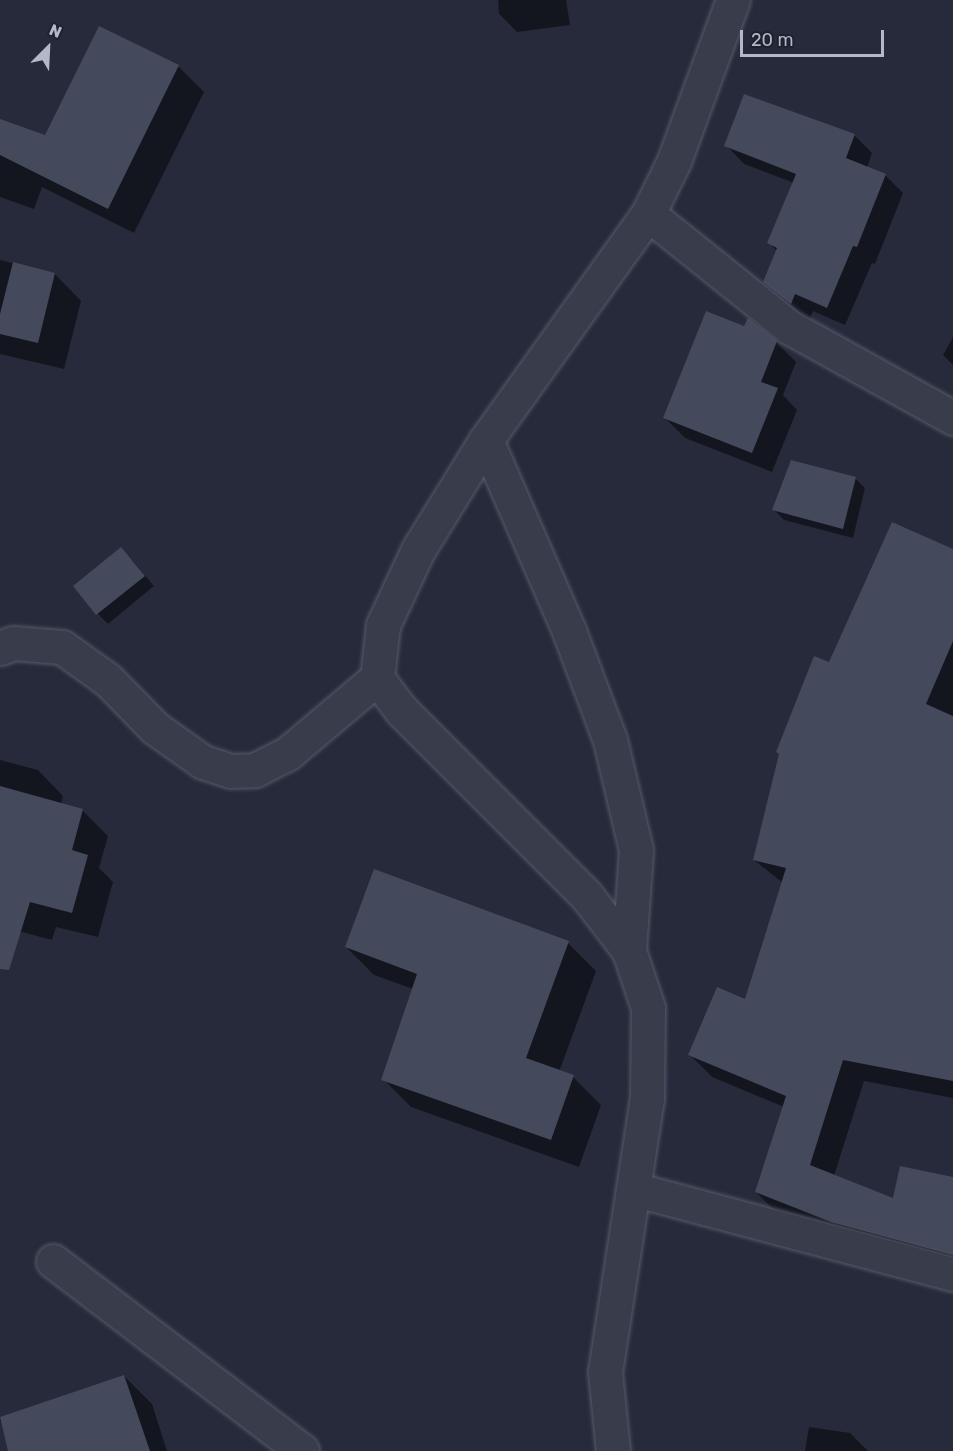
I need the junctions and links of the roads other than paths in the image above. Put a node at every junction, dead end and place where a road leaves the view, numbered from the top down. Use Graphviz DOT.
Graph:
graph roads {
  1 [pos="733,0"];
  2 [pos="648,214"];
  3 [pos="953,418"];
  4 [pos="486,440"];
  5 [pos="0,648"];
  6 [pos="377,678"];
  7 [pos="629,951"];
  8 [pos="633,1189"];
  9 [pos="53,1261"];
  10 [pos="953,1274"];
  11 [pos="603,1450"];
  12 [pos="303,1451"];
  1 -- 2 [label="street"];
  2 -- 3 [label="street"];
  2 -- 4 [label="street"];
  4 -- 6 [label="street"];
  4 -- 7 [label="street"];
  5 -- 6 [label="street"];
  6 -- 7 [label="street"];
  7 -- 8 [label="street"];
  8 -- 10 [label="street"];
  8 -- 11 [label="street"];
  9 -- 12 [label="street"];
}
